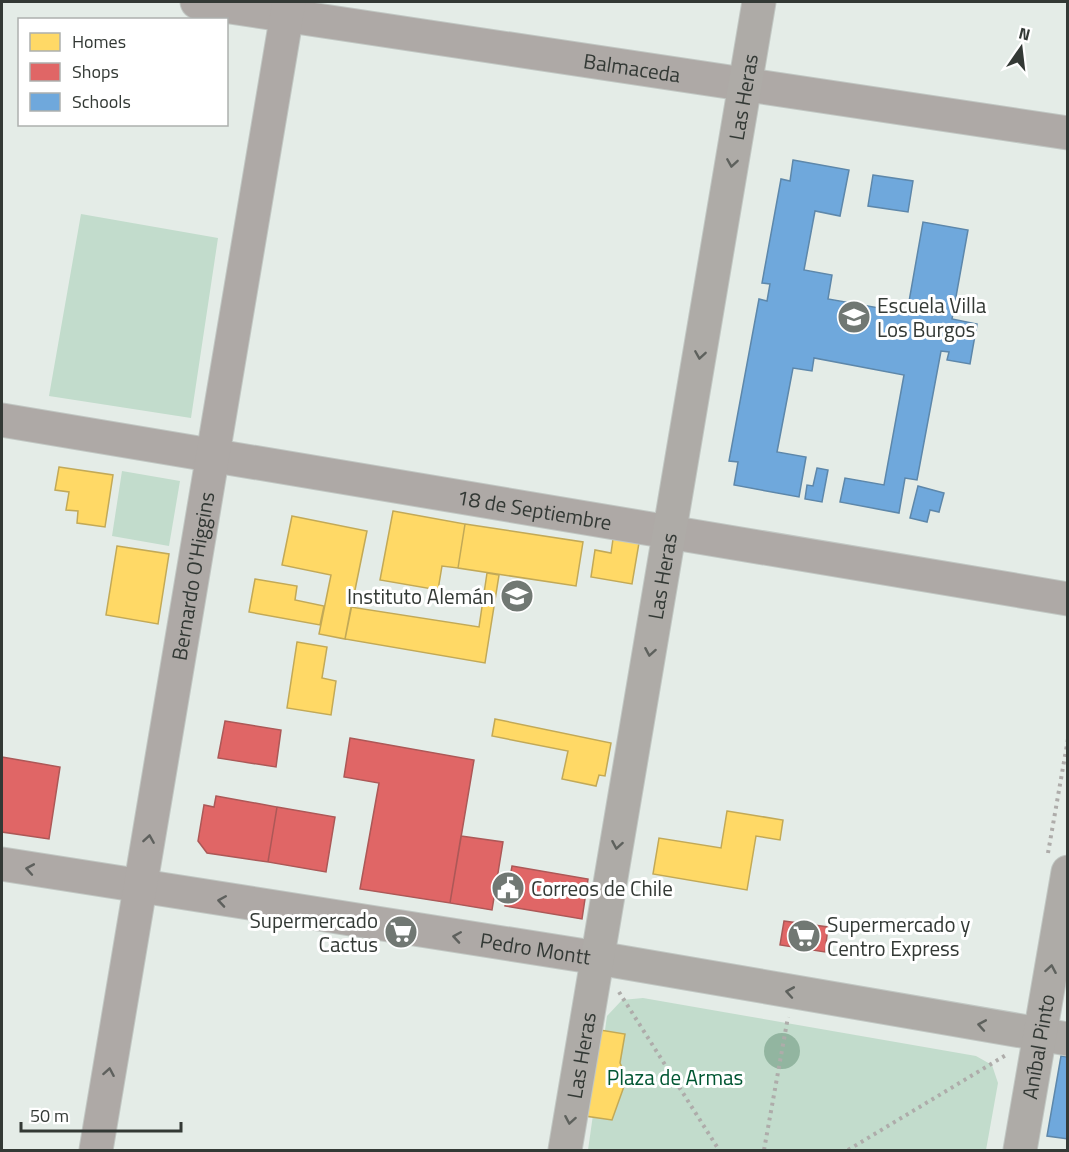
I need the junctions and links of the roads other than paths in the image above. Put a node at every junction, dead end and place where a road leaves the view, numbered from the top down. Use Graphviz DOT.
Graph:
graph roads {
  1 [pos="197,2"];
  2 [pos="759,2"];
  3 [pos="288,8"];
  4 [pos="745,85"];
  5 [pos="1068,133"];
  6 [pos="2,420"];
  7 [pos="212,455"];
  8 [pos="670,532"];
  9 [pos="1068,599"];
  10 [pos="2,864"];
  11 [pos="1068,872"];
  12 [pos="141,888"];
  13 [pos="597,958"];
  14 [pos="1054,1037"];
  15 [pos="96,1150"];
  16 [pos="565,1150"];
  17 [pos="1020,1150"];
  1 -- 3 [label="street, Balmaceda"];
  2 -- 4 [label="main road, Las Heras"];
  3 -- 4 [label="street, Balmaceda"];
  3 -- 7 [label="street, Bernardo O'Higgins"];
  4 -- 5 [label="street, Balmaceda"];
  4 -- 8 [label="main road, Las Heras, one-way"];
  6 -- 7 [label="street, 18 de Septiembre"];
  7 -- 8 [label="street, 18 de Septiembre"];
  12 -- 7 [label="street, Bernardo O'Higgins, one-way"];
  8 -- 9 [label="street, 18 de Septiembre"];
  8 -- 13 [label="main road, Las Heras, one-way"];
  12 -- 10 [label="street, Pedro Montt, one-way"];
  14 -- 11 [label="main road, Aníbal Pinto, one-way"];
  13 -- 12 [label="street, Pedro Montt, one-way"];
  15 -- 12 [label="street, Bernardo O'Higgins, one-way"];
  14 -- 13 [label="main road, Pedro Montt, one-way"];
  13 -- 16 [label="main road, Las Heras, one-way"];
  14 -- 17 [label="main road, Aníbal Pinto"];
}
